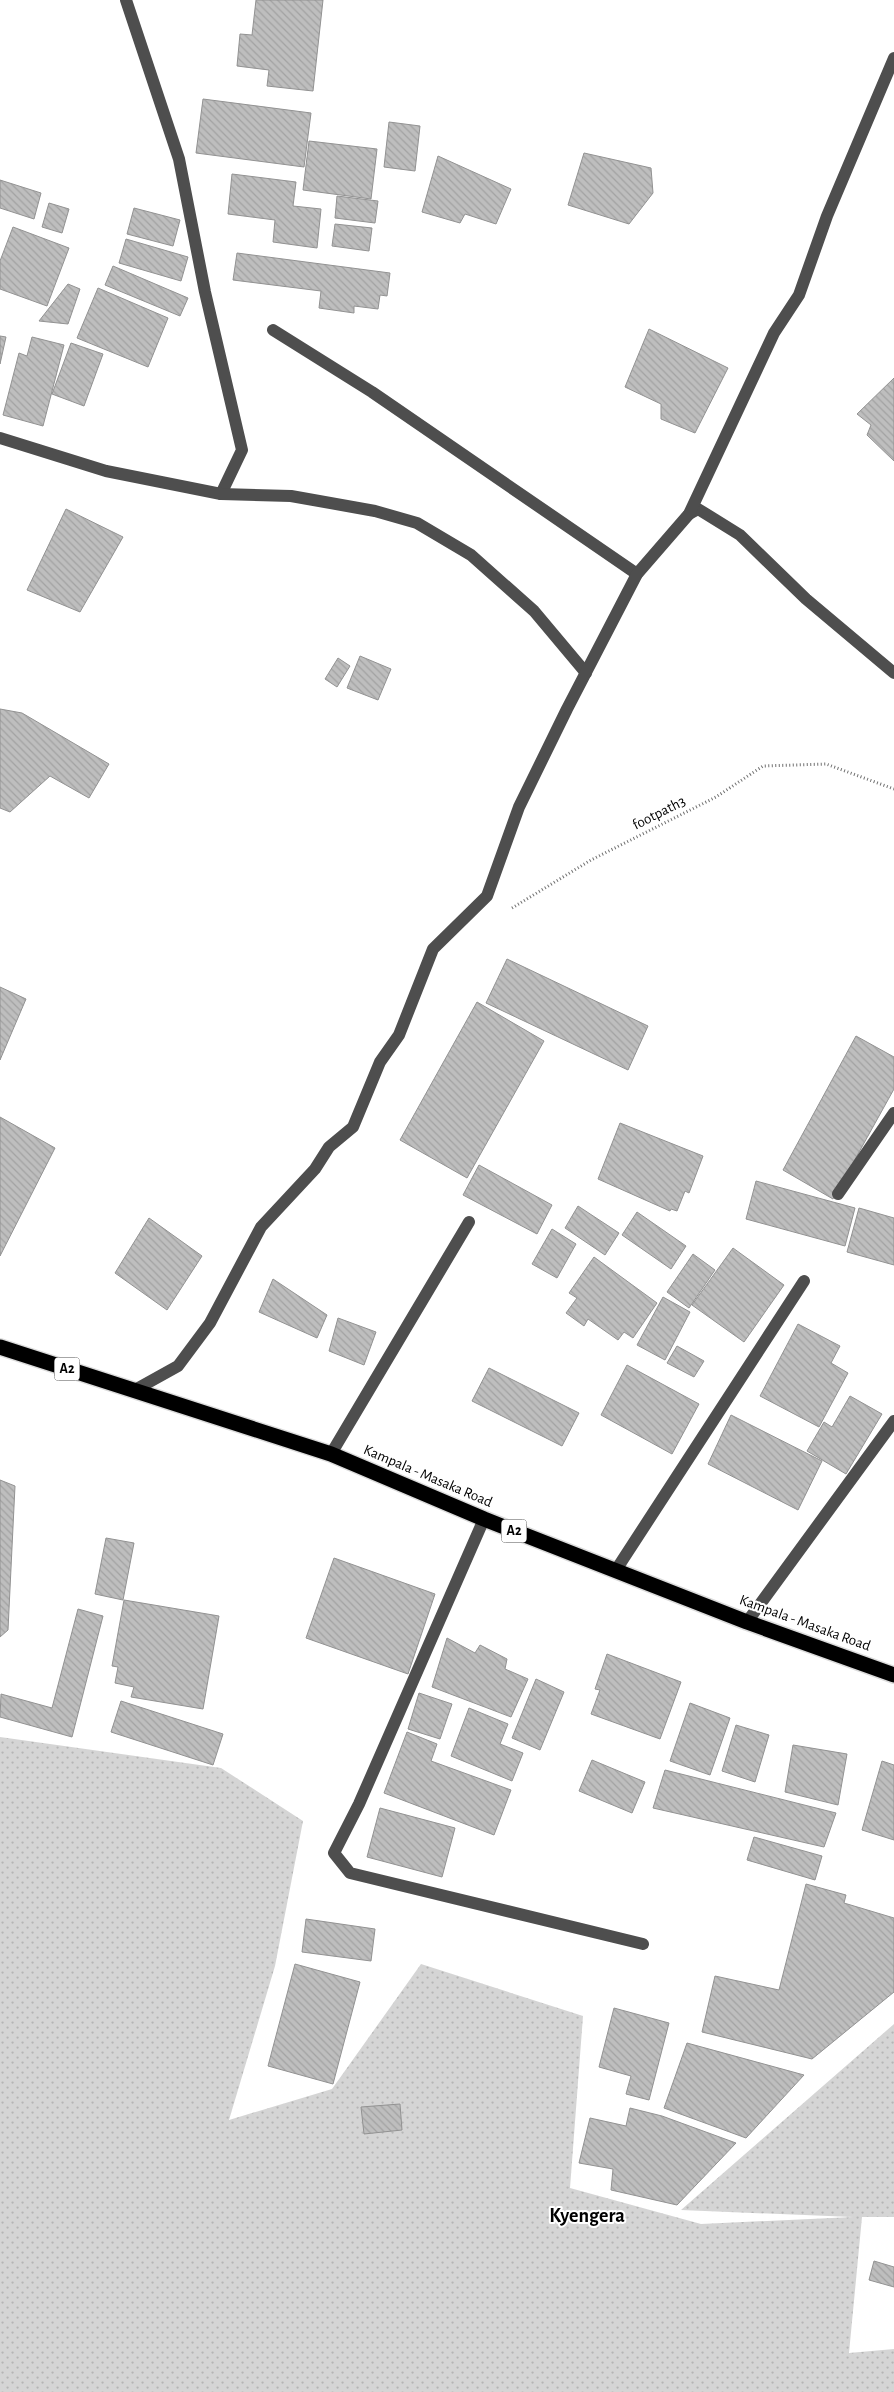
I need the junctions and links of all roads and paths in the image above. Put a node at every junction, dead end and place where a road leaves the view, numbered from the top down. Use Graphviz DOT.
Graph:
graph roads {
  1 [pos="126,0"];
  2 [pos="894,58"];
  3 [pos="273,330"];
  4 [pos="0,438"];
  5 [pos="221,494"];
  6 [pos="689,514"];
  7 [pos="637,574"];
  8 [pos="586,673"];
  9 [pos="894,673"];
  10 [pos="894,789"];
  11 [pos="510,909"];
  12 [pos="894,1113"];
  13 [pos="838,1194"];
  14 [pos="469,1222"];
  15 [pos="804,1281"];
  16 [pos="0,1347"];
  17 [pos="133,1391"];
  18 [pos="894,1421"];
  19 [pos="331,1454"];
  20 [pos="484,1519"];
  21 [pos="616,1570"];
  22 [pos="747,1622"];
  23 [pos="894,1675"];
  24 [pos="642,1944"];
  1 -- 5 [label="street"];
  2 -- 6 [label="street"];
  3 -- 7 [label="street"];
  4 -- 5 [label="street"];
  5 -- 8 [label="street"];
  6 -- 7 [label="street"];
  6 -- 9 [label="street"];
  7 -- 8 [label="street"];
  8 -- 17 [label="street"];
  10 -- 11 [label="path, footpath3"];
  12 -- 13 [label="street"];
  14 -- 19 [label="street"];
  15 -- 21 [label="street"];
  16 -- 17 [label="highway, Kampala - Masaka Road / A2"];
  17 -- 19 [label="highway, Kampala - Masaka Road / A2"];
  18 -- 22 [label="street"];
  19 -- 20 [label="highway, Kampala - Masaka Road / A2"];
  20 -- 21 [label="highway, Kampala - Masaka Road / A2"];
  20 -- 24 [label="street"];
  21 -- 22 [label="highway, Kampala - Masaka Road / A2"];
  22 -- 23 [label="highway, Kampala - Masaka Road / A2"];
}
